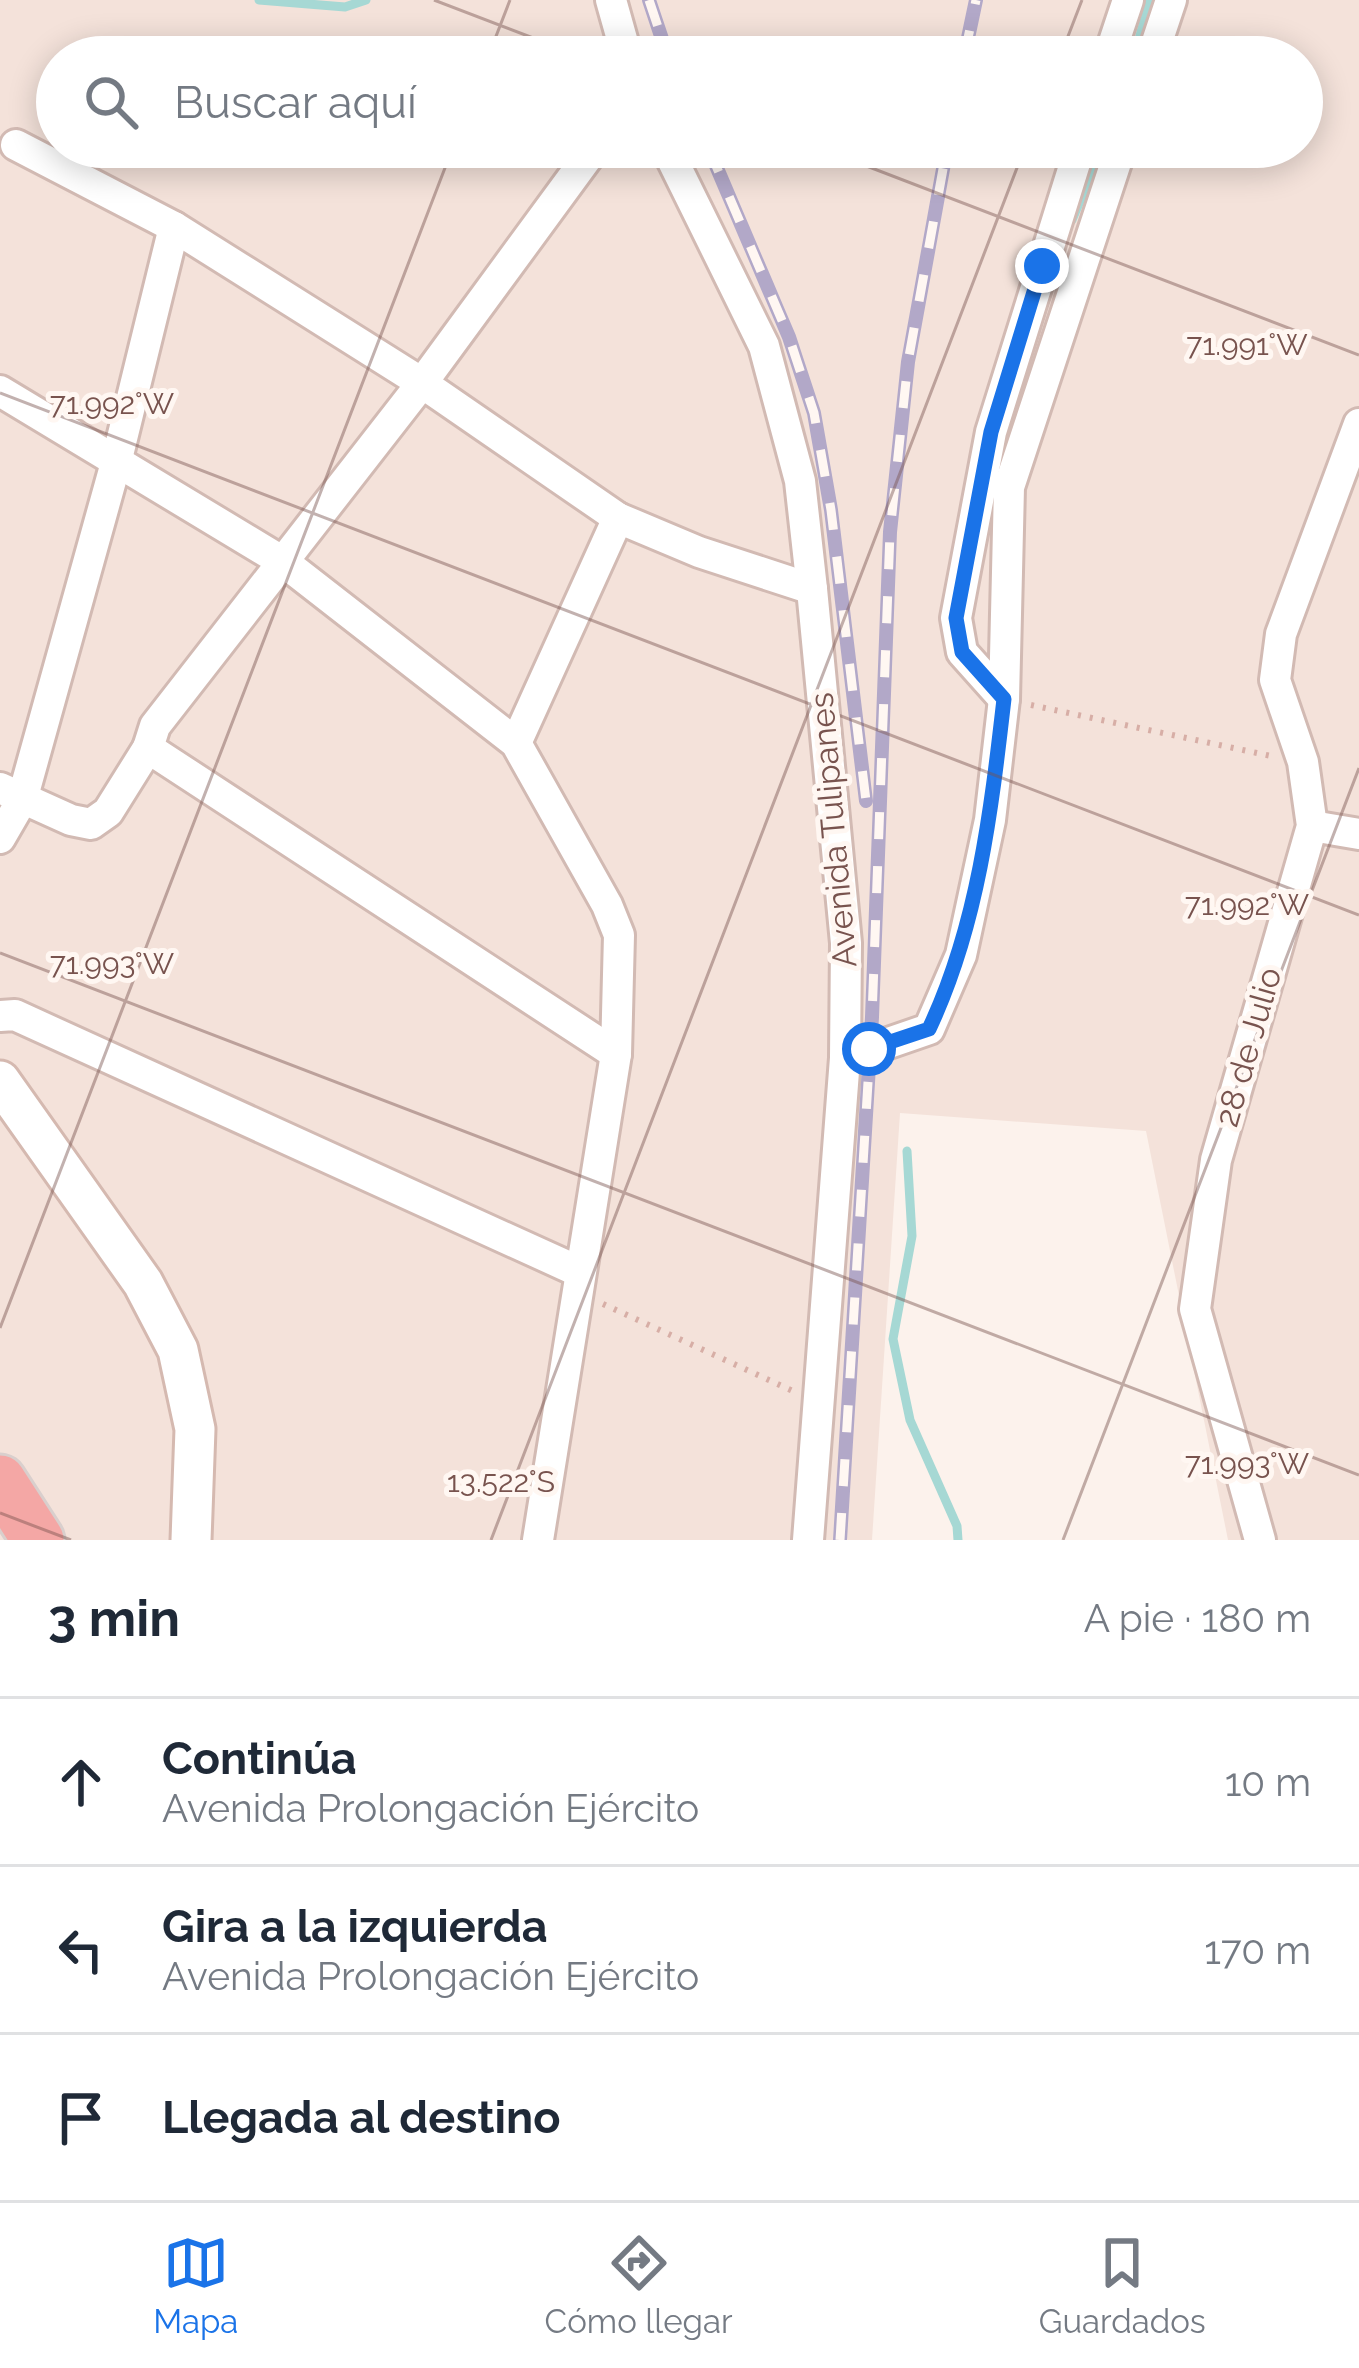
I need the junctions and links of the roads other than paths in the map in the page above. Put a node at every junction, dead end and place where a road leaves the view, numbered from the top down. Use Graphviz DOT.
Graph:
graph roads {
  1 [pos="611,0"];
  2 [pos="1127,0"];
  3 [pos="1171,0"];
  4 [pos="621,36"];
  5 [pos="1116,36"];
  6 [pos="1159,36"];
  7 [pos="16,145"];
  8 [pos="36,155"];
  9 [pos="60,168"];
  10 [pos="580,168"];
  11 [pos="676,168"];
  12 [pos="1073,168"];
  13 [pos="1114,168"];
  14 [pos="174,227"];
  15 [pos="422,383"];
  16 [pos="0,391"];
  17 [pos="1359,424"];
  18 [pos="117,459"];
  19 [pos="618,518"];
  20 [pos="285,563"];
  21 [pos="812,589"];
  22 [pos="1004,699"];
  23 [pos="516,743"];
  24 [pos="148,748"];
  25 [pos="11,794"];
  26 [pos="1312,826"];
  27 [pos="1359,834"];
  28 [pos="0,838"];
  29 [pos="0,1016"];
  30 [pos="616,1054"];
  31 [pos="845,1058"];
  32 [pos="0,1081"];
  33 [pos="579,1283"];
  34 [pos="0,1481"];
  35 [pos="38,1540"];
  36 [pos="191,1540"];
  37 [pos="538,1540"];
  38 [pos="808,1540"];
  39 [pos="1260,1540"];
  1 -- 4 [label="street"];
  2 -- 5 [label="street"];
  3 -- 6 [label="street"];
  7 -- 8 [label="street"];
  9 -- 14 [label="street"];
  10 -- 15 [label="street"];
  11 -- 21 [label="street, Avenida Tulipanes"];
  12 -- 22 [label="street"];
  13 -- 22 [label="street"];
  14 -- 15 [label="street"];
  14 -- 18 [label="street"];
  15 -- 19 [label="street"];
  15 -- 20 [label="street"];
  16 -- 18 [label="street"];
  17 -- 26 [label="street, 28 de Julio"];
  18 -- 20 [label="street"];
  18 -- 25 [label="street"];
  19 -- 21 [label="street"];
  19 -- 23 [label="street"];
  20 -- 23 [label="street"];
  20 -- 24 [label="street"];
  21 -- 31 [label="street, Avenida Tulipanes"];
  22 -- 31 [label="street"];
  23 -- 30 [label="street"];
  24 -- 25 [label="street"];
  24 -- 30 [label="street"];
  25 -- 28 [label="street"];
  26 -- 27 [label="street"];
  26 -- 39 [label="street, 28 de Julio"];
  29 -- 33 [label="street"];
  30 -- 33 [label="street"];
  31 -- 38 [label="street, Avenida Tulipanes"];
  32 -- 36 [label="street"];
  33 -- 37 [label="street"];
  34 -- 35 [label="highway"];
}
